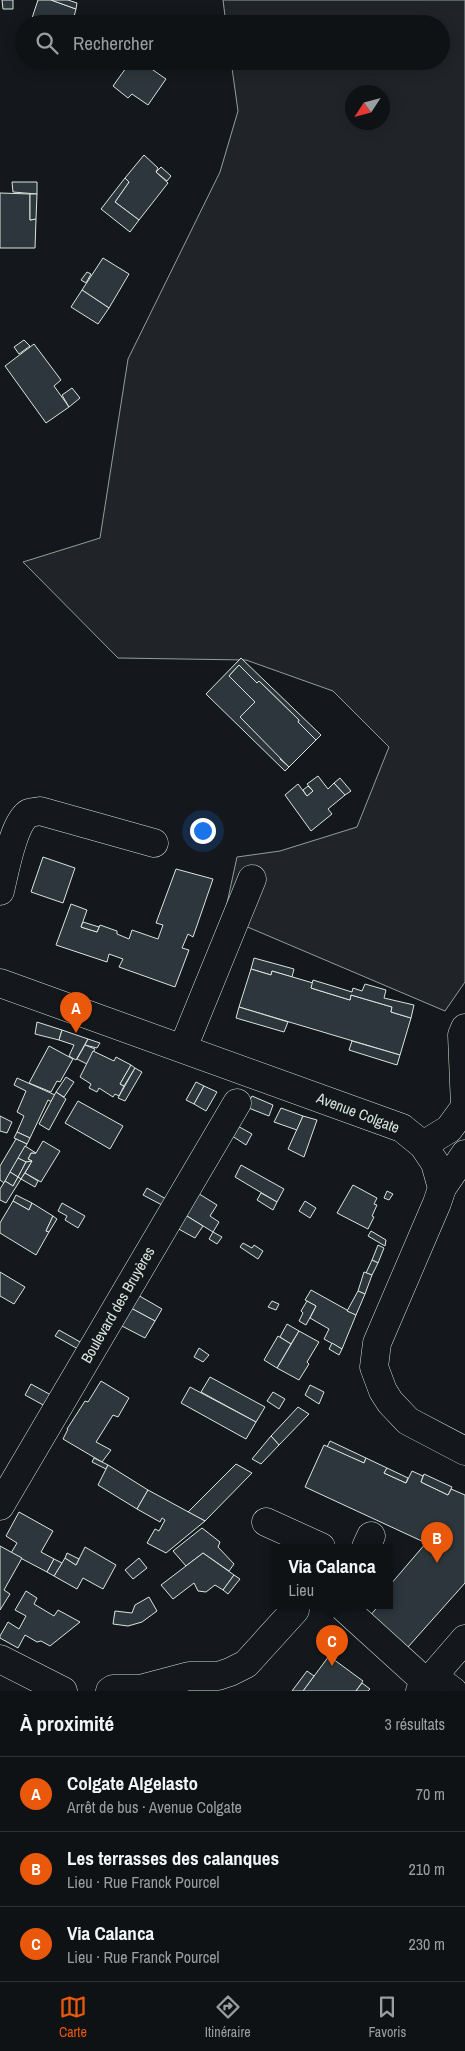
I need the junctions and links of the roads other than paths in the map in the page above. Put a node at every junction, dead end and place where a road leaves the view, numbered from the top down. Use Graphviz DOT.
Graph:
graph roads {
  1 [pos="154,843"];
  2 [pos="252,879"];
  3 [pos="0,891"];
  4 [pos="0,983"];
  5 [pos="465,1028"];
  6 [pos="183,1048"];
  7 [pos="465,1062"];
  8 [pos="237,1103"];
  9 [pos="423,1146"];
  10 [pos="465,1154"];
  11 [pos="442,1188"];
  12 [pos="465,1451"];
  13 [pos="0,1506"];
  14 [pos="266,1522"];
  15 [pos="314,1544"];
  16 [pos="346,1609"];
  17 [pos="295,1610"];
  18 [pos="465,1639"];
  19 [pos="10,1673"];
  20 [pos="433,1685"];
  21 [pos="63,1691"];
  22 [pos="110,1691"];
  1 -- 3 [label="street"];
  2 -- 6 [label="street"];
  4 -- 6 [label="street, Avenue Colgate"];
  5 -- 7 [label="street"];
  6 -- 9 [label="street, Avenue Colgate"];
  7 -- 9 [label="street"];
  8 -- 13 [label="street, Boulevard des Bruyères"];
  9 -- 11 [label="street, Avenue Colgate"];
  10 -- 11 [label="street"];
  11 -- 12 [label="street"];
  14 -- 15 [label="street"];
  16 -- 20 [label="street"];
  17 -- 22 [label="street"];
  18 -- 20 [label="street"];
  19 -- 21 [label="street"];
}
